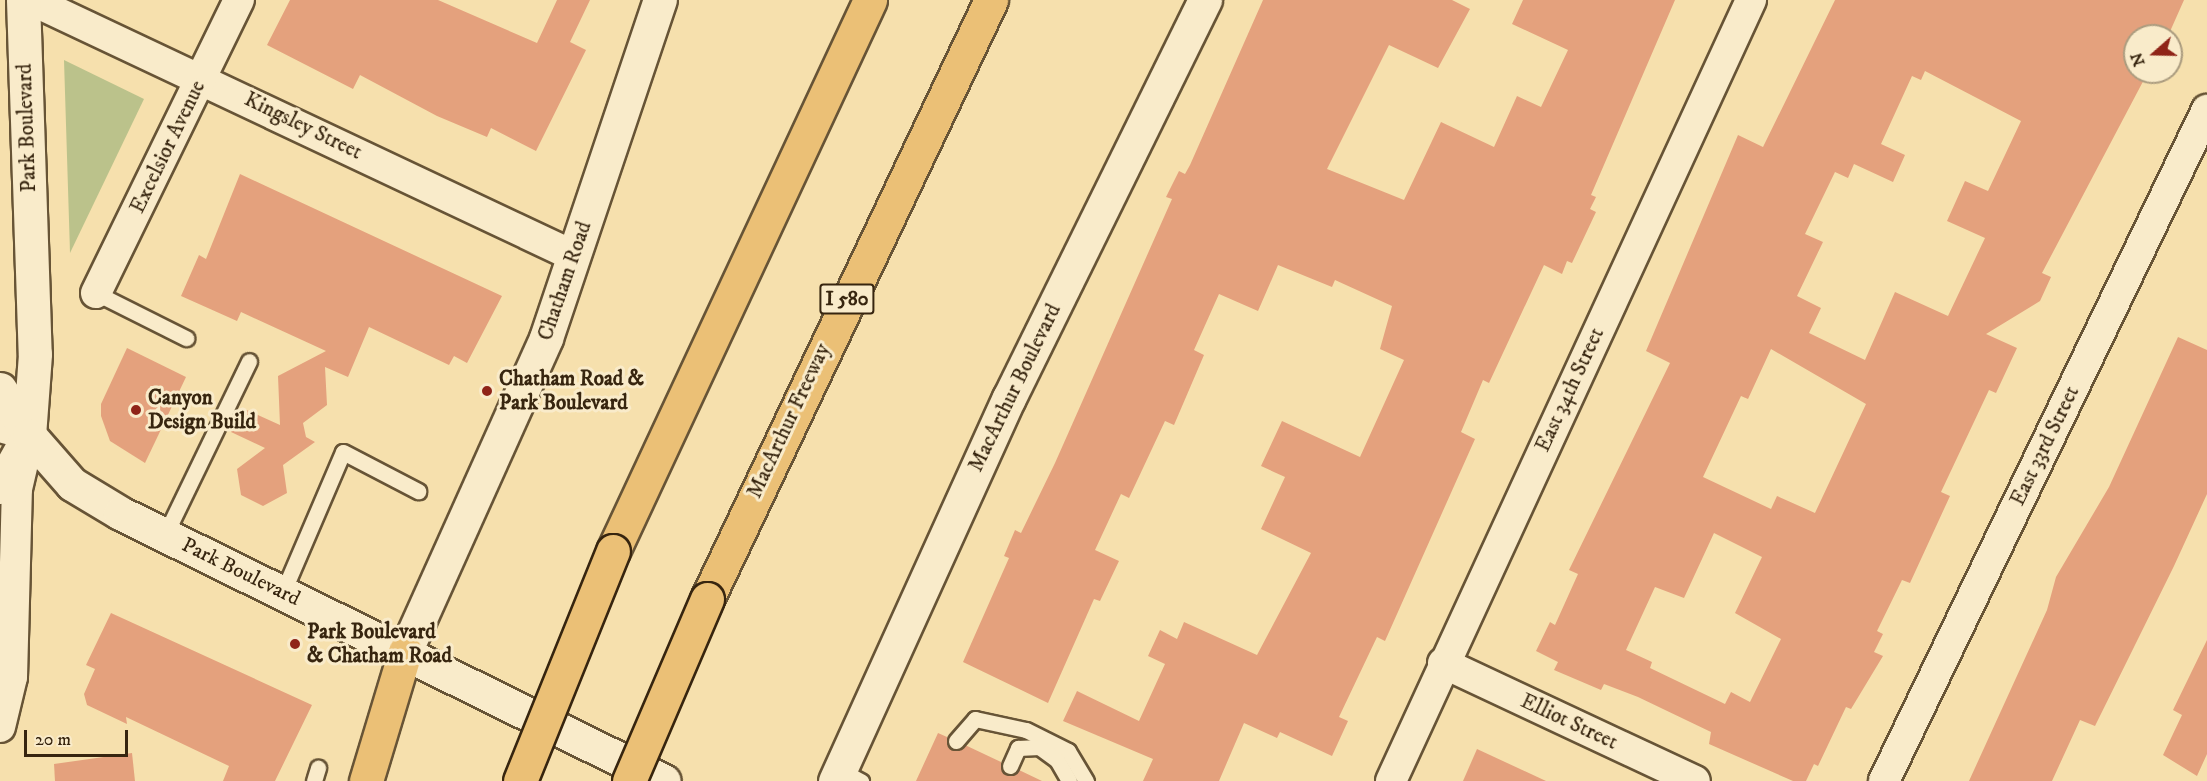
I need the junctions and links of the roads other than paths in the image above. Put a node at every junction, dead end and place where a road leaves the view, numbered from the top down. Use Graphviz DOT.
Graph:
graph roads {
  1 [pos="23,0"];
  2 [pos="31,0"];
  3 [pos="239,0"];
  4 [pos="660,0"];
  5 [pos="870,0"];
  6 [pos="991,0"];
  7 [pos="1204,0"];
  8 [pos="1750,0"];
  9 [pos="202,78"];
  10 [pos="2207,110"];
  11 [pos="574,256"];
  12 [pos="96,293"];
  13 [pos="186,338"];
  14 [pos="249,361"];
  15 [pos="0,389"];
  16 [pos="15,431"];
  17 [pos="0,451"];
  18 [pos="0,487"];
  19 [pos="418,491"];
  20 [pos="165,535"];
  21 [pos="283,592"];
  22 [pos="405,652"];
  23 [pos="1443,663"];
  24 [pos="0,727"];
  25 [pos="956,741"];
  26 [pos="1010,766"];
  27 [pos="846,777"];
  28 [pos="366,781"];
  29 [pos="520,781"];
  30 [pos="629,781"];
  31 [pos="664,781"];
  32 [pos="1069,781"];
  33 [pos="1086,781"];
  34 [pos="1391,781"];
  35 [pos="1695,781"];
  36 [pos="1884,781"];
  1 -- 16 [label="main road, Park Boulevard"];
  2 -- 9 [label="street, Kingsley Street"];
  3 -- 9 [label="street, Excelsior Avenue"];
  4 -- 11 [label="main road, Chatham Road"];
  5 -- 29 [label="highway, bridge"];
  6 -- 30 [label="highway, MacArthur Freeway / I 580, bridge"];
  7 -- 27 [label="main road, MacArthur Boulevard"];
  8 -- 23 [label="street, East 34th Street"];
  9 -- 11 [label="street, Kingsley Street"];
  9 -- 12 [label="street, Excelsior Avenue"];
  10 -- 36 [label="street, East 33rd Street"];
  11 -- 22 [label="main road, Chatham Road"];
  12 -- 13 [label="lane"];
  14 -- 20 [label="lane"];
  15 -- 16 [label="main road, Park Boulevard"];
  16 -- 17 [label="street"];
  16 -- 18 [label="main road"];
  16 -- 20 [label="main road, Park Boulevard"];
  16 -- 24 [label="street"];
  19 -- 21 [label="lane"];
  20 -- 21 [label="main road, Park Boulevard"];
  21 -- 22 [label="main road, Park Boulevard"];
  22 -- 28 [label="highway"];
  22 -- 31 [label="main road, Park Boulevard"];
  23 -- 34 [label="street, East 34th Street"];
  23 -- 35 [label="street, Elliot Street"];
  25 -- 33 [label="lane"];
  26 -- 32 [label="lane"];
}
